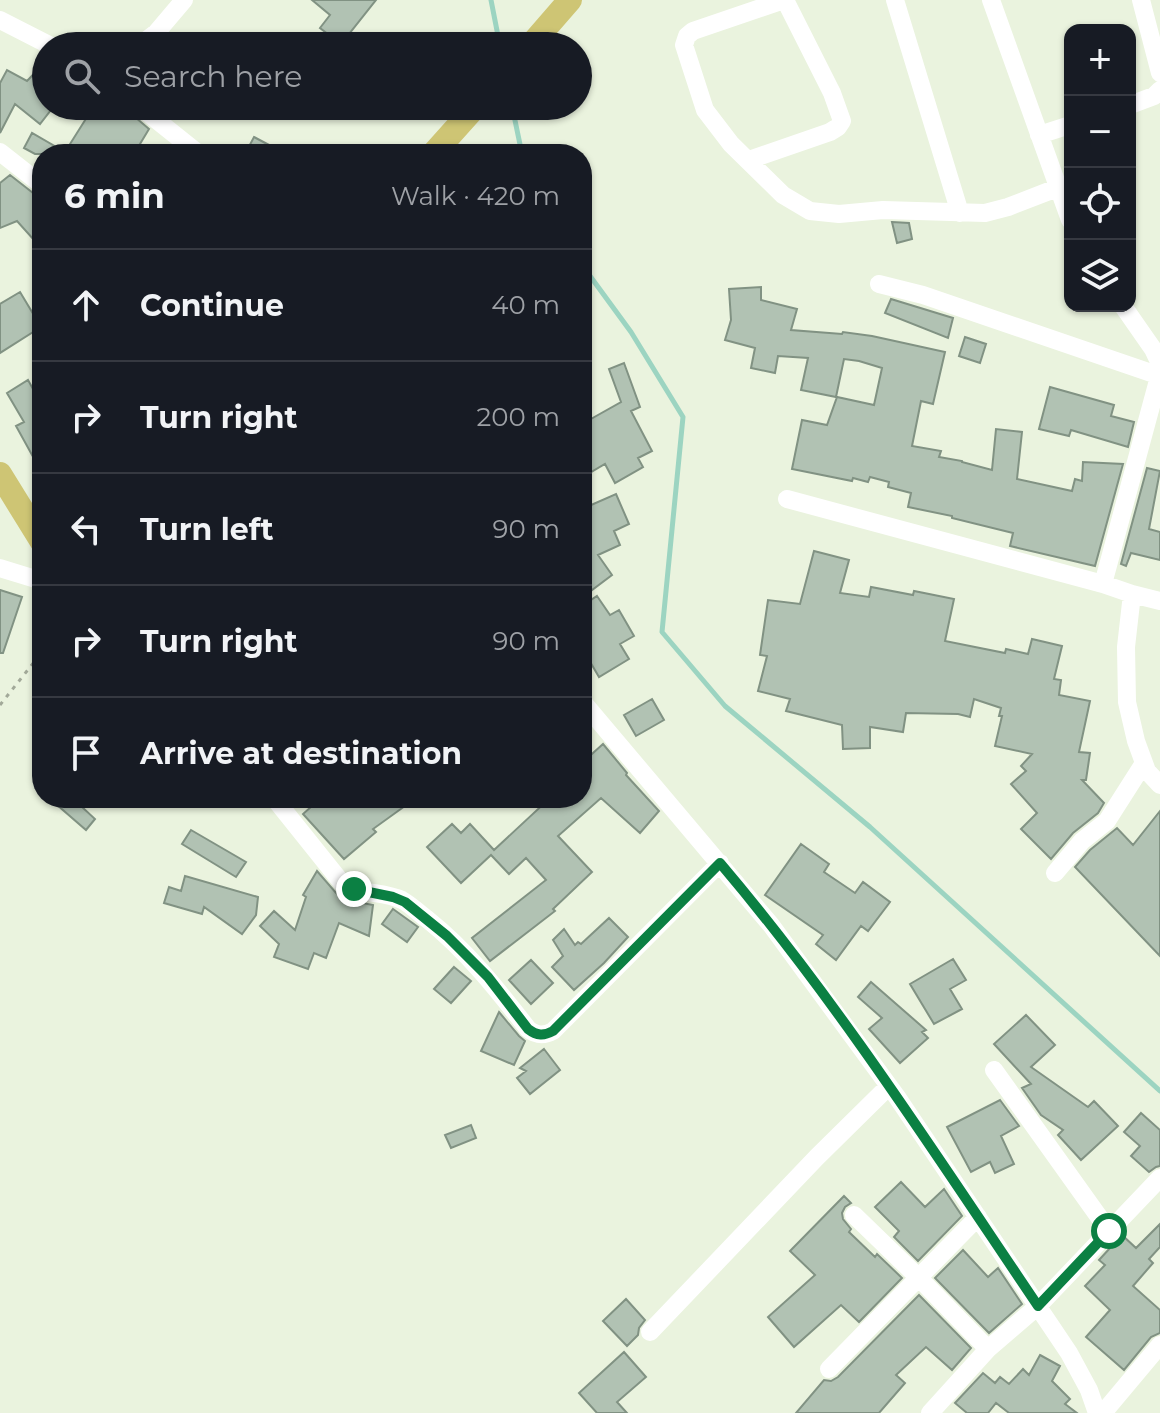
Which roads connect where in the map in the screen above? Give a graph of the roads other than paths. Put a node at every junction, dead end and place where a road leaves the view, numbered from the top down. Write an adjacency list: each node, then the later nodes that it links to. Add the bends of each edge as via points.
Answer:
1 (184, 0): 8 (street)
2 (570, 0): 9 (main road)
3 (784, 0): 21 (street, via 842,121 830,132); 21 (street, via 693,31 684,41 705,110)
4 (895, 0): 25 (street)
5 (991, 0): 17 (street)
6 (1141, 0): 11 (street)
7 (0, 20): 10 (street)
8 (157, 32)
9 (542, 32)
10 (32, 36)
11 (1160, 73)
12 (1160, 90): 13 (street)
13 (1136, 103)
14 (156, 120): 18 (street)
15 (463, 120): 19 (main road)
16 (1064, 127): 17 (street)
17 (1039, 135): 23 (street)
18 (186, 144)
19 (442, 144)
20 (0, 152): 22 (street)
21 (749, 160): 25 (street, via 783,195 810,211)
22 (32, 177)
23 (1057, 188): 24 (street); 25 (street, via 985,213)
24 (1064, 205)
25 (960, 213)
26 (879, 284): 29 (street)
27 (1127, 312): 28 (street)
28 (1160, 364)
29 (1160, 375): 35 (street)
30 (0, 474): 32 (main road)
31 (787, 499): 35 (street)
32 (32, 526)
33 (0, 568): 34 (street)
34 (32, 578)
35 (1103, 584): 36 (street)
36 (1132, 594): 37 (street); 39 (street, via 1127,702)
37 (1160, 601)
38 (592, 713): 42 (street)
39 (1144, 763): 40 (street); 43 (street, via 1107,821)
40 (1160, 785)
41 (282, 808): 42 (street, via 342,883 405,902 447,936 528,1029 540,1035 553,1031)
42 (720, 863): 45 (street)
43 (1055, 873)
44 (994, 1070): 49 (street)
45 (889, 1086): 48 (street); 52 (street)
46 (1160, 1178): 49 (street)
47 (854, 1215): 50 (street)
48 (978, 1217): 50 (street); 51 (street)
49 (1109, 1231): 51 (street)
50 (919, 1278): 54 (street); 55 (street)
51 (1038, 1306): 54 (street); 57 (street)
52 (650, 1332)
53 (1160, 1345): 57 (street)
54 (988, 1349): 56 (street)
55 (829, 1369)
56 (930, 1413)
57 (1100, 1413)

